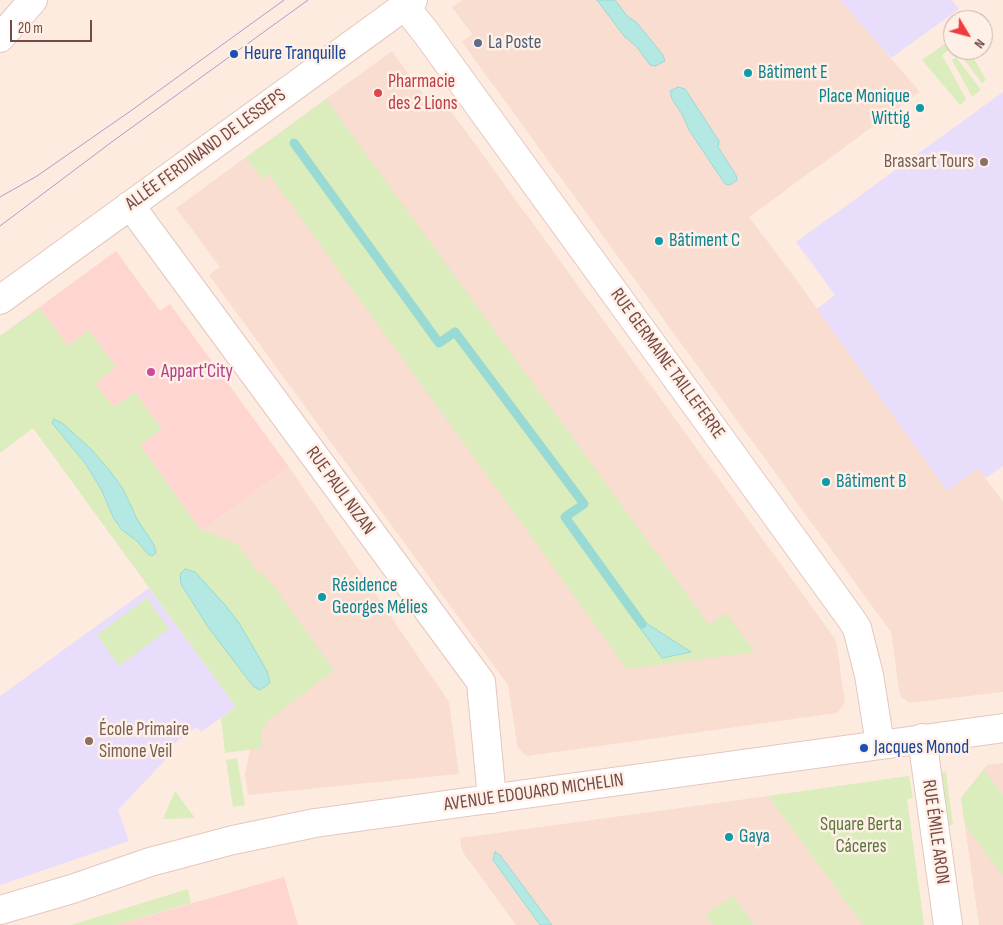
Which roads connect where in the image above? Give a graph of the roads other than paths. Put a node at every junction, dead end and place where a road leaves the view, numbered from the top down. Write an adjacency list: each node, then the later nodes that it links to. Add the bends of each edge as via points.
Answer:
1 (33, 0): 3 (street)
2 (409, 3): 4 (street, ALLÉE FERDINAND DE LESSEPS); 8 (street, RUE GERMAINE TAILLEFERRE, via 433,42 857,628 869,675)
3 (0, 38)
4 (130, 205): 5 (street, ALLÉE FERDINAND DE LESSEPS); 9 (street, RUE PAUL NIZAN, via 481,682)
5 (0, 300)
6 (1003, 728): 7 (street, AVENUE EDOUARD MICHELIN)
7 (922, 738): 8 (street, AVENUE EDOUARD MICHELIN); 13 (street, RUE ÉMILE ARON)
8 (880, 744): 9 (street, AVENUE EDOUARD MICHELIN)
9 (492, 799): 10 (street, AVENUE EDOUARD MICHELIN, via 315,822 150,862)
10 (72, 889): 11 (street, AVENUE EDOUARD MICHELIN); 12 (street, AVENUE EDOUARD MICHELIN)
11 (0, 910)
12 (22, 925)
13 (948, 925)

